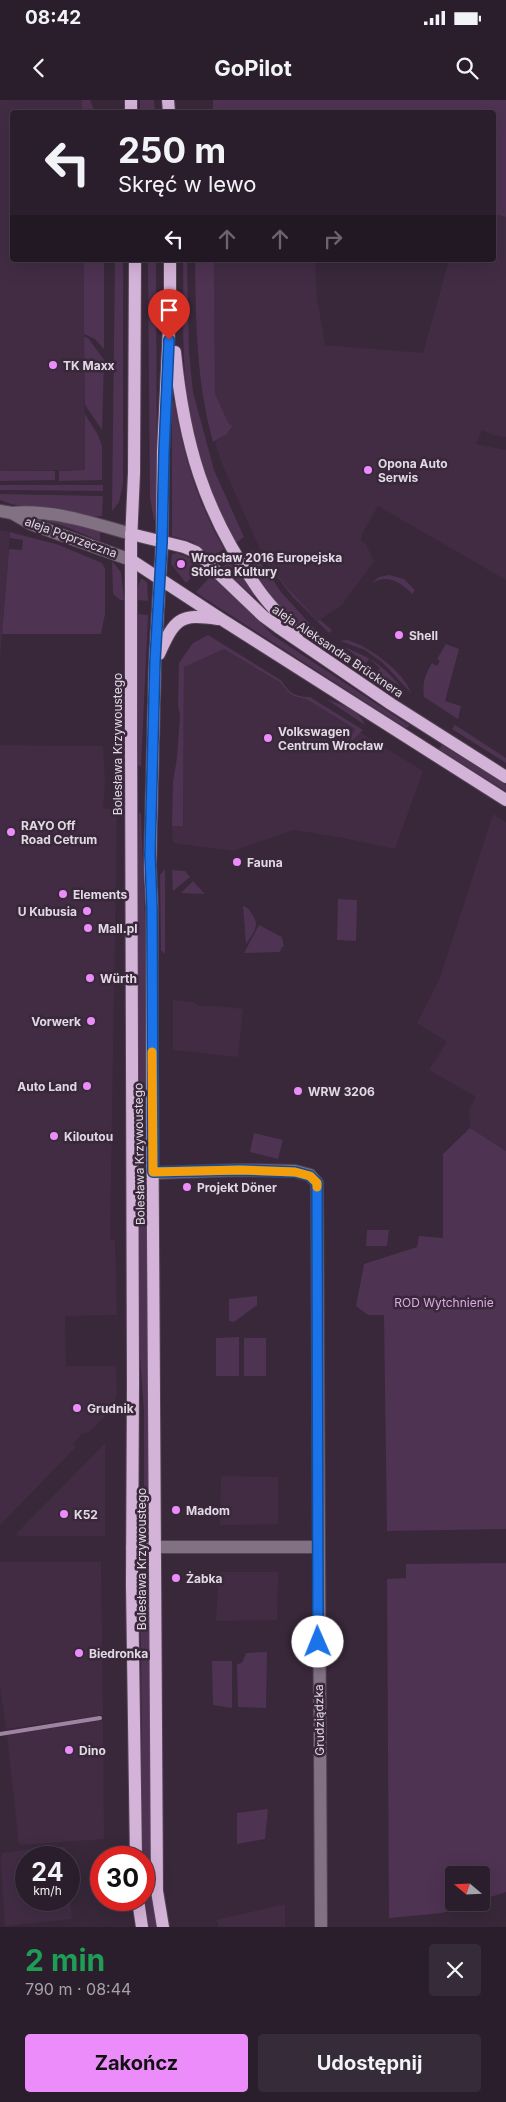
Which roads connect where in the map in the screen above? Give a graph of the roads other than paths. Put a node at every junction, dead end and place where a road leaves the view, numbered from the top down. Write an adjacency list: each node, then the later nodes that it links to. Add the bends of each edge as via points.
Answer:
1 (135, 262): 5 (main road, Bolesława Krzywoustego)
2 (170, 262): 3 (main road, Bolesława Krzywoustego)
3 (170, 308): 6 (main road, Bolesława Krzywoustego); 10 (main road, via 180,405 191,455 206,498 258,590)
4 (6, 512): 5 (street, aleja Poprzeczna, via 53,515); 7 (street, aleja Poprzeczna)
5 (131, 534): 6 (main road, aleja Aleksandra Brücknera); 7 (main road, Bolesława Krzywoustego)
6 (162, 542): 8 (main road, Bolesława Krzywoustego); 10 (main road, aleja Aleksandra Brücknera, via 196,552 263,616)
7 (131, 560): 8 (main road); 15 (main road, Bolesława Krzywoustego)
8 (159, 577): 9 (main road); 11 (main road, Bolesława Krzywoustego)
9 (221, 619): 11 (main road, via 195,616 178,622 170,630); 13 (main road)
10 (309, 647): 12 (main road, aleja Aleksandra Brücknera)
11 (155, 661): 14 (main road, Bolesława Krzywoustego, via 150,866)
12 (506, 777)
13 (506, 800)
14 (153, 1172): 16 (main road, Bolesława Krzywoustego); 17 (street, Grudziądzka, via 295,1172 310,1176 317,1183)
15 (132, 1547): 16 (street); 18 (main road, Bolesława Krzywoustego)
16 (154, 1547): 17 (street); 21 (main road, Bolesława Krzywoustego, via 157,1891)
17 (317, 1548): 22 (street, Grudziądzka)
18 (136, 1846)
19 (140, 1911): 20 (main road)
20 (142, 1927)
21 (163, 1927)
22 (321, 1927)

